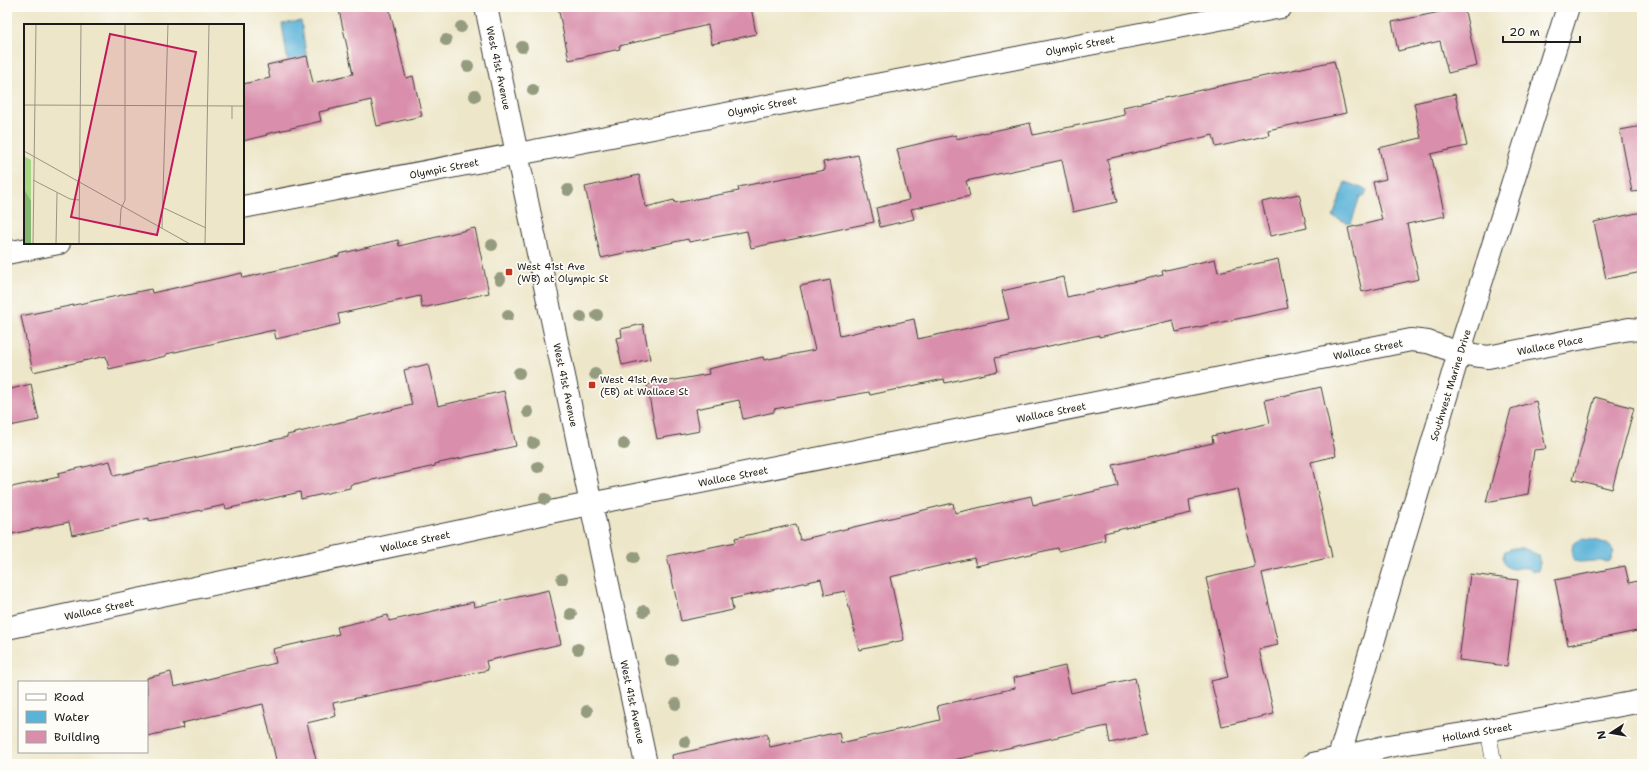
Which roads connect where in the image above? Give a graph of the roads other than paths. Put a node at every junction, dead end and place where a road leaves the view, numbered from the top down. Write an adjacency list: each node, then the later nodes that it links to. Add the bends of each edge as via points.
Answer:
1 (486, 7): 4 (street, West 41st Avenue)
2 (1280, 7): 4 (street, Olympic Street)
3 (1568, 7): 9 (street, Southwest Marine Drive)
4 (517, 153): 5 (street, Olympic Street); 10 (street, West 41st Avenue)
5 (244, 207)
6 (53, 244): 7 (street)
7 (7, 253)
8 (1640, 330): 9 (street, Wallace Place, via 1629,329 1488,357)
9 (1459, 353): 10 (street, Wallace Street, via 1428,342 1411,340); 14 (street, Southwest Marine Drive)
10 (591, 504): 11 (street, Wallace Street); 15 (street, West 41st Avenue)
11 (7, 628)
12 (1642, 701): 13 (street, Holland Street)
13 (1488, 730): 14 (street, Holland Street, via 1389,746); 17 (lane)
14 (1338, 761): 16 (street, Holland Street)
15 (646, 764)
16 (1313, 764)
17 (1494, 764)

